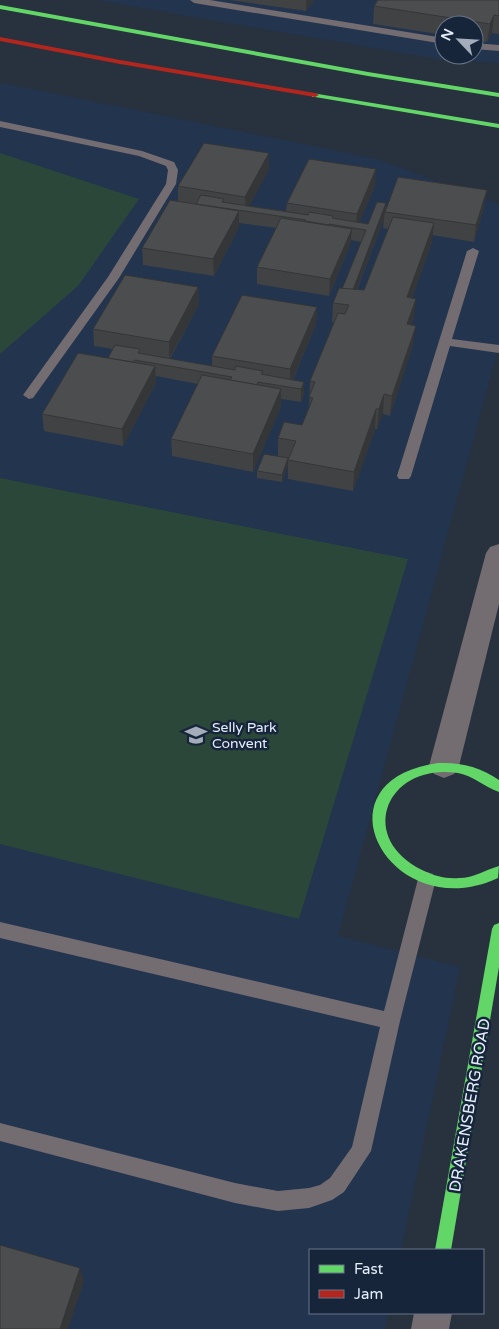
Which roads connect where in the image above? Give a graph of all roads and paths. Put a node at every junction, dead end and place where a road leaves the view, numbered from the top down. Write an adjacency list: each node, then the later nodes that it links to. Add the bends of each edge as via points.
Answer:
1 (194, 0): 4 (lane)
2 (0, 7): 7 (main road, via 368,74)
3 (0, 39): 8 (main road)
4 (434, 39)
5 (484, 47): 6 (lane)
6 (499, 48)
7 (496, 93)
8 (481, 123): 10 (main road); 11 (main road)
9 (0, 124): 15 (lane, via 142,154 163,160 173,170 171,184 113,278)
10 (499, 126)
11 (499, 132)
12 (473, 251): 13 (lane)
13 (445, 342): 14 (lane); 16 (lane)
14 (499, 349)
15 (29, 395)
16 (404, 476)
17 (499, 553): 18 (street)
18 (489, 633): 19 (street)
19 (444, 766): 20 (main road, via 466,769); 22 (main road, via 424,768 391,787 381,802 378,820 382,838 392,855 407,869)
20 (499, 786)
21 (499, 871): 22 (main road, via 477,881 461,883)
22 (427, 879): 25 (lane)
23 (499, 929): 27 (main road, DRAKENSBERG ROAD)
24 (0, 930): 25 (lane)
25 (391, 1021): 26 (lane, via 361,1151 337,1185 309,1198 278,1200 235,1193)
26 (0, 1132)
27 (443, 1249)
28 (432, 1314): 29 (street)
29 (430, 1329)

